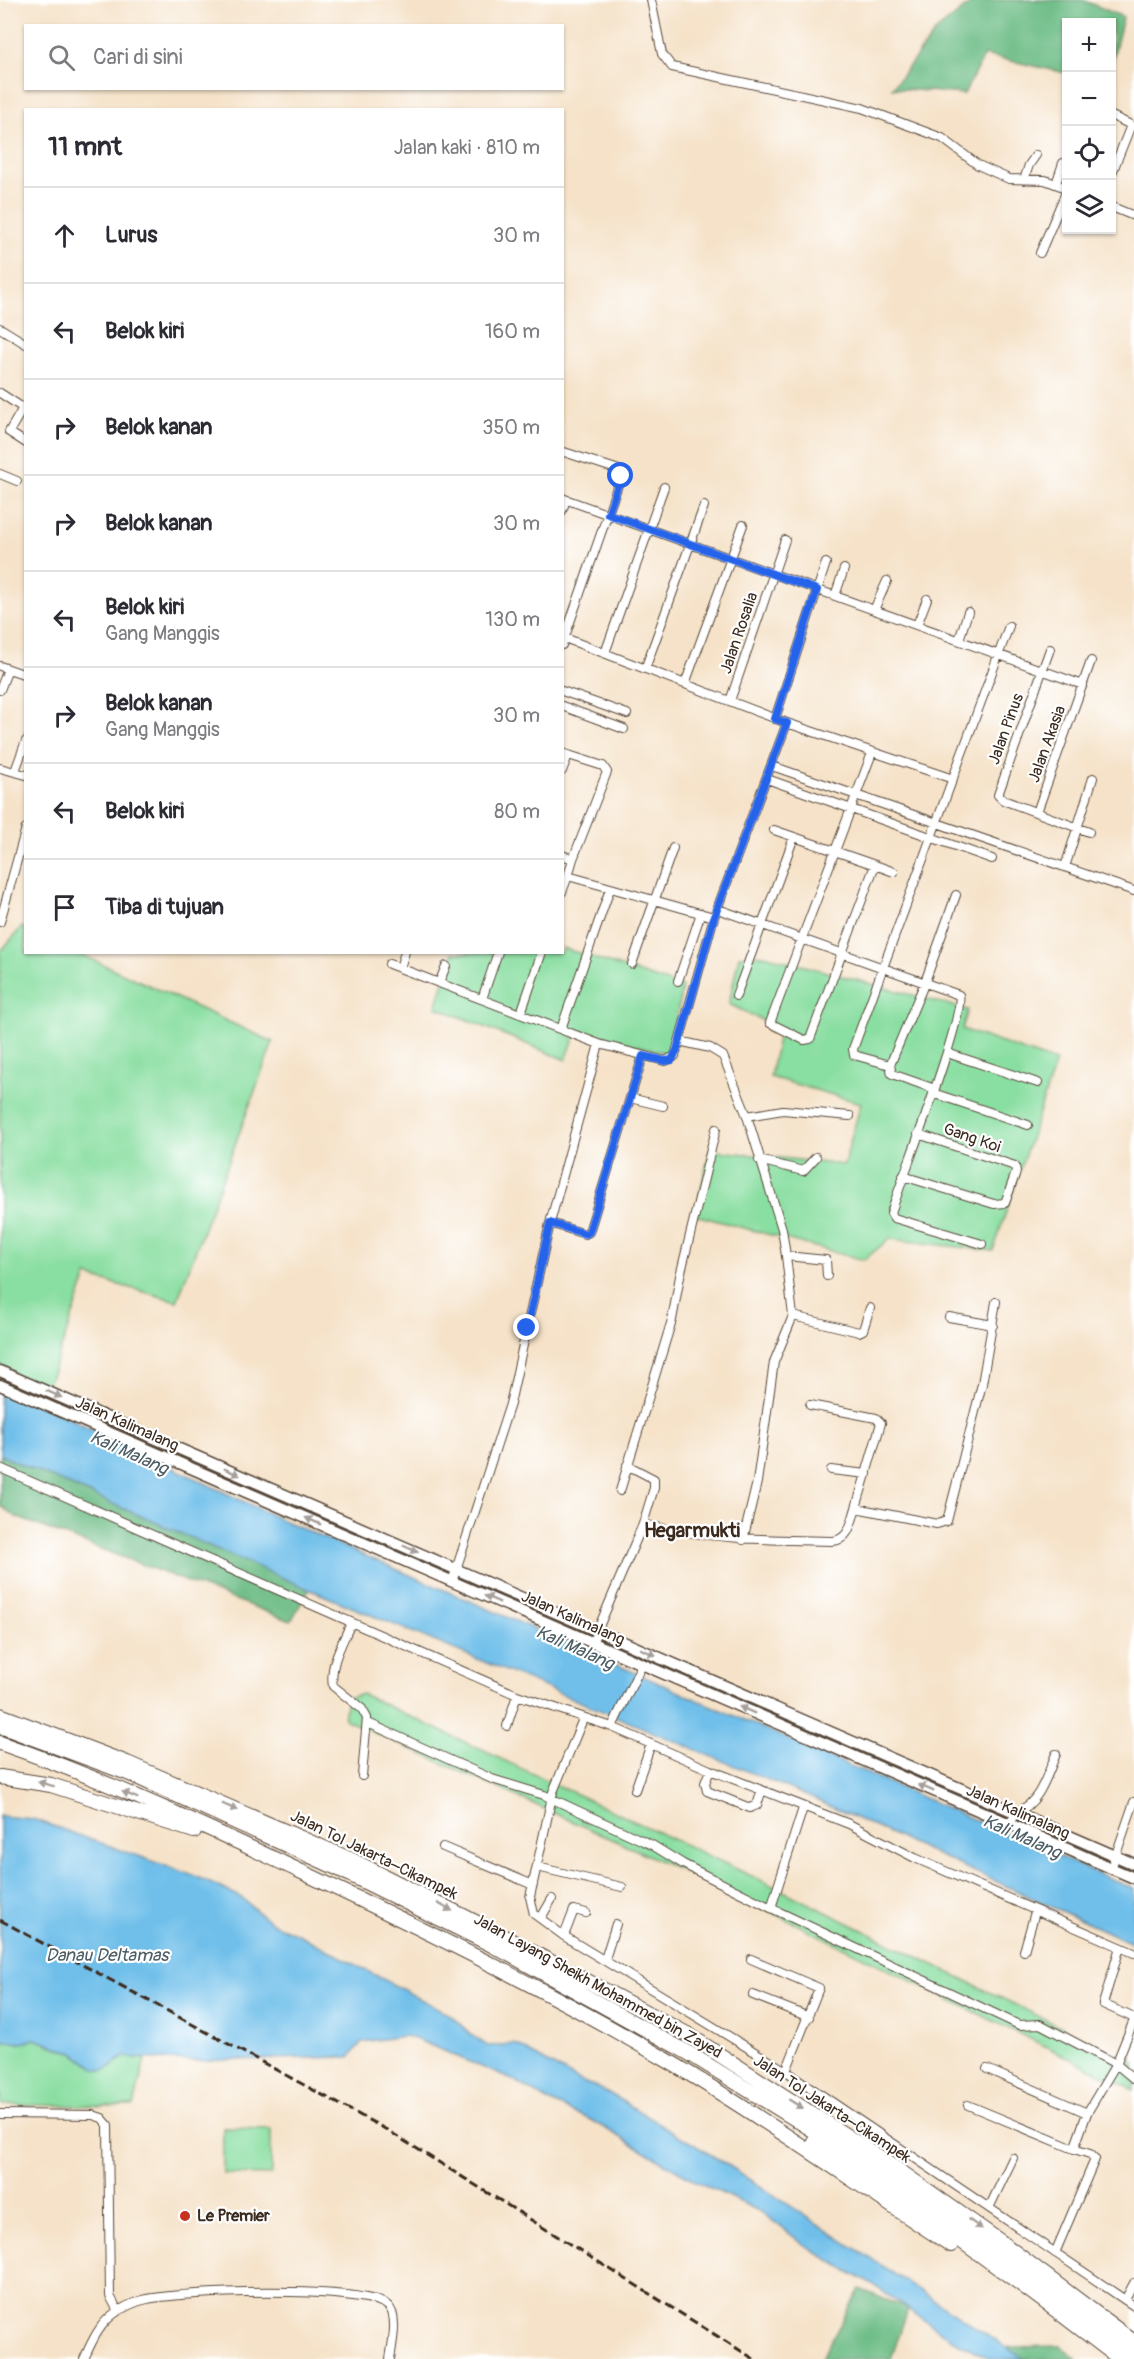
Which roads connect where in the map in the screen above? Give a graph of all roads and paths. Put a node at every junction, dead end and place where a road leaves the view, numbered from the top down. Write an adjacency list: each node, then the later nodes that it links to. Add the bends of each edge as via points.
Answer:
1 (651, 0): 6 (street, via 662,54 672,67 862,108 927,131 952,143 978,165 1009,179)
2 (1116, 118): 4 (street, via 1131,125)
3 (1036, 155): 6 (street)
4 (1116, 164)
5 (1062, 168): 7 (street)
6 (1024, 180): 7 (street)
7 (1056, 184): 8 (street)
8 (1062, 188)
9 (1062, 200): 12 (street)
10 (1116, 209): 11 (street)
11 (1134, 216)
12 (1040, 253)
13 (0, 328): 14 (street)
14 (24, 343)
15 (0, 393): 16 (street)
16 (24, 409): 17 (street, via 9,432)
17 (24, 442)
18 (564, 452): 24 (street, via 620,472)
19 (0, 474): 20 (street)
20 (17, 481)
21 (664, 487): 26 (street)
22 (565, 499): 24 (street)
23 (704, 506): 28 (street)
24 (608, 514): 26 (street); 41 (street)
25 (742, 525): 29 (street)
26 (650, 530): 28 (street); 45 (street)
27 (785, 540): 32 (street, Jalan Rosalia)
28 (690, 544): 29 (street); 49 (street)
29 (730, 558): 32 (street); 52 (street)
30 (825, 563): 34 (street)
31 (844, 569): 35 (street)
32 (775, 574): 34 (street); 56 (street, Jalan Rosalia)
33 (887, 580): 37 (street)
34 (817, 590): 35 (street); 59 (street)
35 (835, 596): 37 (street)
36 (927, 599): 39 (street)
37 (874, 610): 39 (street)
38 (968, 612): 43 (street)
39 (917, 625): 43 (street)
40 (1009, 626): 46 (street)
41 (564, 637)
42 (564, 640): 45 (street)
43 (959, 640): 46 (street)
44 (1050, 649): 50 (street, Jalan Pinus)
45 (605, 653): 49 (street)
46 (999, 655): 50 (street); 71 (street)
47 (1091, 661): 53 (street, Jalan Akasia)
48 (4, 668): 51 (street); 54 (street)
49 (645, 669): 52 (street)
50 (1042, 670): 53 (street); 74 (street, Jalan Pinus, via 998,789 1000,798)
51 (24, 674)
52 (685, 684): 56 (street)
53 (1083, 685): 74 (street, Jalan Akasia)
54 (0, 690)
55 (564, 692): 58 (street)
56 (730, 701): 59 (street)
57 (564, 707): 61 (street)
58 (627, 714)
59 (775, 719): 60 (street)
60 (787, 723): 63 (street); 65 (street)
61 (624, 729)
62 (24, 746): 67 (street)
63 (872, 753): 71 (street); 72 (street)
64 (566, 754): 85 (street, via 603,766 608,772)
65 (772, 766): 70 (street); 72 (street)
66 (0, 768): 67 (street)
67 (15, 771): 68 (street)
68 (24, 774)
69 (1093, 778): 76 (street)
70 (767, 779): 73 (street); 97 (street)
71 (953, 779): 75 (street)
72 (854, 796): 73 (street); 75 (street)
73 (850, 810): 81 (street); 83 (street)
74 (1037, 812): 76 (street)
75 (936, 824): 81 (street); 88 (street)
76 (1076, 827): 78 (street); 88 (street)
77 (774, 830): 80 (street)
78 (1089, 832)
79 (24, 835): 96 (street)
80 (794, 837): 83 (street); 101 (street)
81 (930, 838): 86 (street); 111 (street)
82 (673, 848): 95 (street)
83 (835, 852): 87 (street); 102 (street)
84 (564, 856): 85 (street)
85 (573, 859): 90 (street)
86 (992, 859)
87 (876, 866): 89 (street); 103 (street)
88 (1065, 867): 93 (street)
89 (894, 872)
90 (568, 876): 91 (street); 92 (street)
91 (564, 887)
92 (610, 889): 95 (street); 118 (street)
93 (1134, 891)
94 (956, 895): 113 (street)
95 (656, 899): 98 (street); 108 (street)
96 (2, 909): 100 (street)
97 (718, 909): 99 (street); 101 (street)
98 (701, 913): 99 (street); 112 (street)
99 (714, 917): 119 (street)
100 (0, 922)
101 (763, 925): 102 (street); 115 (street)
102 (803, 939): 103 (street); 103 (street, via 770,1022 804,1040 810,1039)
103 (844, 952): 111 (street)
104 (404, 954): 110 (street)
105 (497, 954): 116 (street)
106 (541, 954): 117 (street)
107 (389, 964): 110 (street)
108 (632, 964)
109 (446, 966): 114 (street)
110 (400, 968): 114 (street)
111 (884, 968): 113 (street); 123 (street, via 852,1051 854,1055)
112 (678, 981)
113 (925, 982): 121 (street, via 960,998); 123 (street)
114 (439, 983): 116 (street)
115 (736, 996)
116 (482, 999): 117 (street)
117 (521, 1013): 118 (street)
118 (561, 1029): 120 (street)
119 (679, 1041): 122 (street, via 672,1060); 128 (street, via 710,1048 723,1056)
120 (598, 1044): 122 (street); 136 (street)
121 (947, 1053): 124 (street); 125 (street)
122 (643, 1056): 126 (street)
123 (890, 1065): 125 (street, via 892,1074)
124 (1038, 1083)
125 (934, 1091): 130 (street); 132 (street)
126 (630, 1098): 127 (street); 136 (street, via 589,1232)
127 (663, 1106)
128 (747, 1116): 129 (street, via 783,1110); 134 (street)
129 (850, 1116)
130 (1028, 1125)
131 (716, 1129): 148 (street, via 672,1320)
132 (918, 1134): 135 (street); 135 (street, Gang Koi, via 1015,1166 1005,1203 994,1204)
133 (816, 1157): 134 (street, via 802,1171)
134 (759, 1160): 138 (street, via 782,1229)
135 (903, 1176): 137 (street, via 891,1213 894,1218)
136 (550, 1223): 156 (street, via 510,1404)
137 (982, 1244)
138 (786, 1256): 139 (street, via 826,1260); 142 (street)
139 (827, 1276)
140 (996, 1302): 144 (street)
141 (870, 1308): 142 (street, via 859,1332)
142 (793, 1316): 155 (street, via 774,1362 757,1482)
143 (949, 1317): 144 (street)
144 (993, 1325): 153 (street, via 950,1518 942,1524)
145 (0, 1371): 156 (main road, Jalan Kalimalang, one-way to 156)
146 (0, 1384): 157 (main road, Jalan Kalimalang, one-way to 146)
147 (810, 1405): 151 (street, via 878,1420 881,1426)
148 (627, 1465): 152 (street); 154 (street, via 654,1479)
149 (0, 1468): 158 (street)
150 (831, 1470): 151 (street)
151 (867, 1474): 153 (street)
152 (620, 1491)
153 (856, 1508): 155 (street, via 847,1535 840,1540)
154 (643, 1524): 155 (street, via 679,1533); 159 (street)
155 (743, 1540)
156 (456, 1569): 157 (street); 159 (main road, Jalan Kalimalang)
157 (452, 1581): 160 (main road, Jalan Kalimalang, one-way to 157)
158 (351, 1623): 162 (street); 165 (street, via 332,1679 338,1691 362,1709)
159 (597, 1630): 160 (street); 180 (main road, Jalan Kalimalang, one-way to 180)
160 (592, 1642): 161 (main road, Jalan Kalimalang)
161 (642, 1664): 167 (street); 182 (main road, Jalan Kalimalang, one-way to 161)
162 (517, 1695): 164 (street); 166 (street)
163 (3, 1718): 222 (highway, Jalan Tol Jakarta–Cikampek, one-way to 222, via 127,1763 354,1861 687,2034 884,2160); 223 (highway, Jalan Layang Sheikh Mohammed bin Zayed, via 339,1869 494,1946 687,2052 892,2179 1039,2283)
164 (582, 1719): 167 (street); 177 (street)
165 (368, 1723): 173 (street); 177 (street, via 492,1779)
166 (507, 1726)
167 (612, 1727): 170 (street)
168 (0, 1731): 227 (highway, Jalan Layang Sheikh Mohammed bin Zayed, via 137,1786 339,1877 497,1956 689,2061 887,2188 1034,2292)
169 (0, 1743): 184 (highway, one-way to 169)
170 (651, 1744): 172 (street); 175 (street)
171 (1056, 1754): 180 (street, via 1036,1797 1024,1810)
172 (710, 1770): 176 (street); 176 (street, via 705,1783 707,1791 750,1808 757,1805)
173 (362, 1776)
174 (0, 1777): 184 (highway, one-way to 174, via 51,1785)
175 (635, 1790)
176 (762, 1790): 179 (street)
177 (552, 1800): 187 (street); 193 (street, via 652,1845)
178 (1134, 1802): 181 (street)
179 (803, 1808): 193 (street); 194 (street, via 849,1824)
180 (1016, 1812): 182 (street); 185 (main road, Jalan Kalimalang)
181 (1132, 1812): 185 (street)
182 (1010, 1825): 188 (main road, Jalan Kalimalang)
183 (443, 1847): 190 (street)
184 (262, 1853): 226 (highway, via 442,1938 672,2063 960,2250)
185 (1116, 1856): 186 (main road, Jalan Kalimalang); 188 (street)
186 (1134, 1864)
187 (537, 1867): 190 (street); 191 (street)
188 (1111, 1869): 189 (main road, Jalan Kalimalang)
189 (1134, 1878)
190 (533, 1885): 196 (street, via 532,1910)
191 (622, 1887)
192 (552, 1899): 196 (street)
193 (771, 1908): 207 (street, via 1019,2025 1040,2024)
194 (1035, 1912): 199 (street); 200 (street)
195 (586, 1913): 198 (street, via 574,1910)
196 (541, 1918): 198 (street)
197 (616, 1924): 202 (street)
198 (564, 1936): 202 (street)
199 (1120, 1947): 201 (street); 206 (street, via 1103,2004)
200 (1024, 1951)
201 (1134, 1953)
202 (605, 1959): 209 (street)
203 (751, 1959): 205 (street, via 819,1988)
204 (753, 1995): 205 (street)
205 (808, 2017): 209 (street)
206 (1134, 2019): 207 (street)
207 (1116, 2064): 210 (street); 212 (street)
208 (987, 2069): 212 (street)
209 (786, 2071): 216 (street)
210 (1134, 2079)
211 (968, 2104): 214 (street)
212 (1087, 2113): 214 (street)
213 (0, 2115): 221 (street, via 93,2115 108,2125 110,2296)
214 (1074, 2149): 217 (street, via 1095,2159)
215 (1013, 2158): 216 (street)
216 (988, 2208): 217 (street)
217 (1055, 2253): 219 (street)
218 (1134, 2283): 219 (street)
219 (1125, 2300): 220 (street)
220 (1134, 2306)
221 (118, 2311): 224 (street, via 98,2331); 225 (street, via 142,2300 168,2296 309,2292 373,2298 391,2310 394,2326)
222 (1134, 2342)
223 (1134, 2357)
224 (84, 2359)
225 (390, 2359)
226 (1104, 2359)
227 (1120, 2359)

